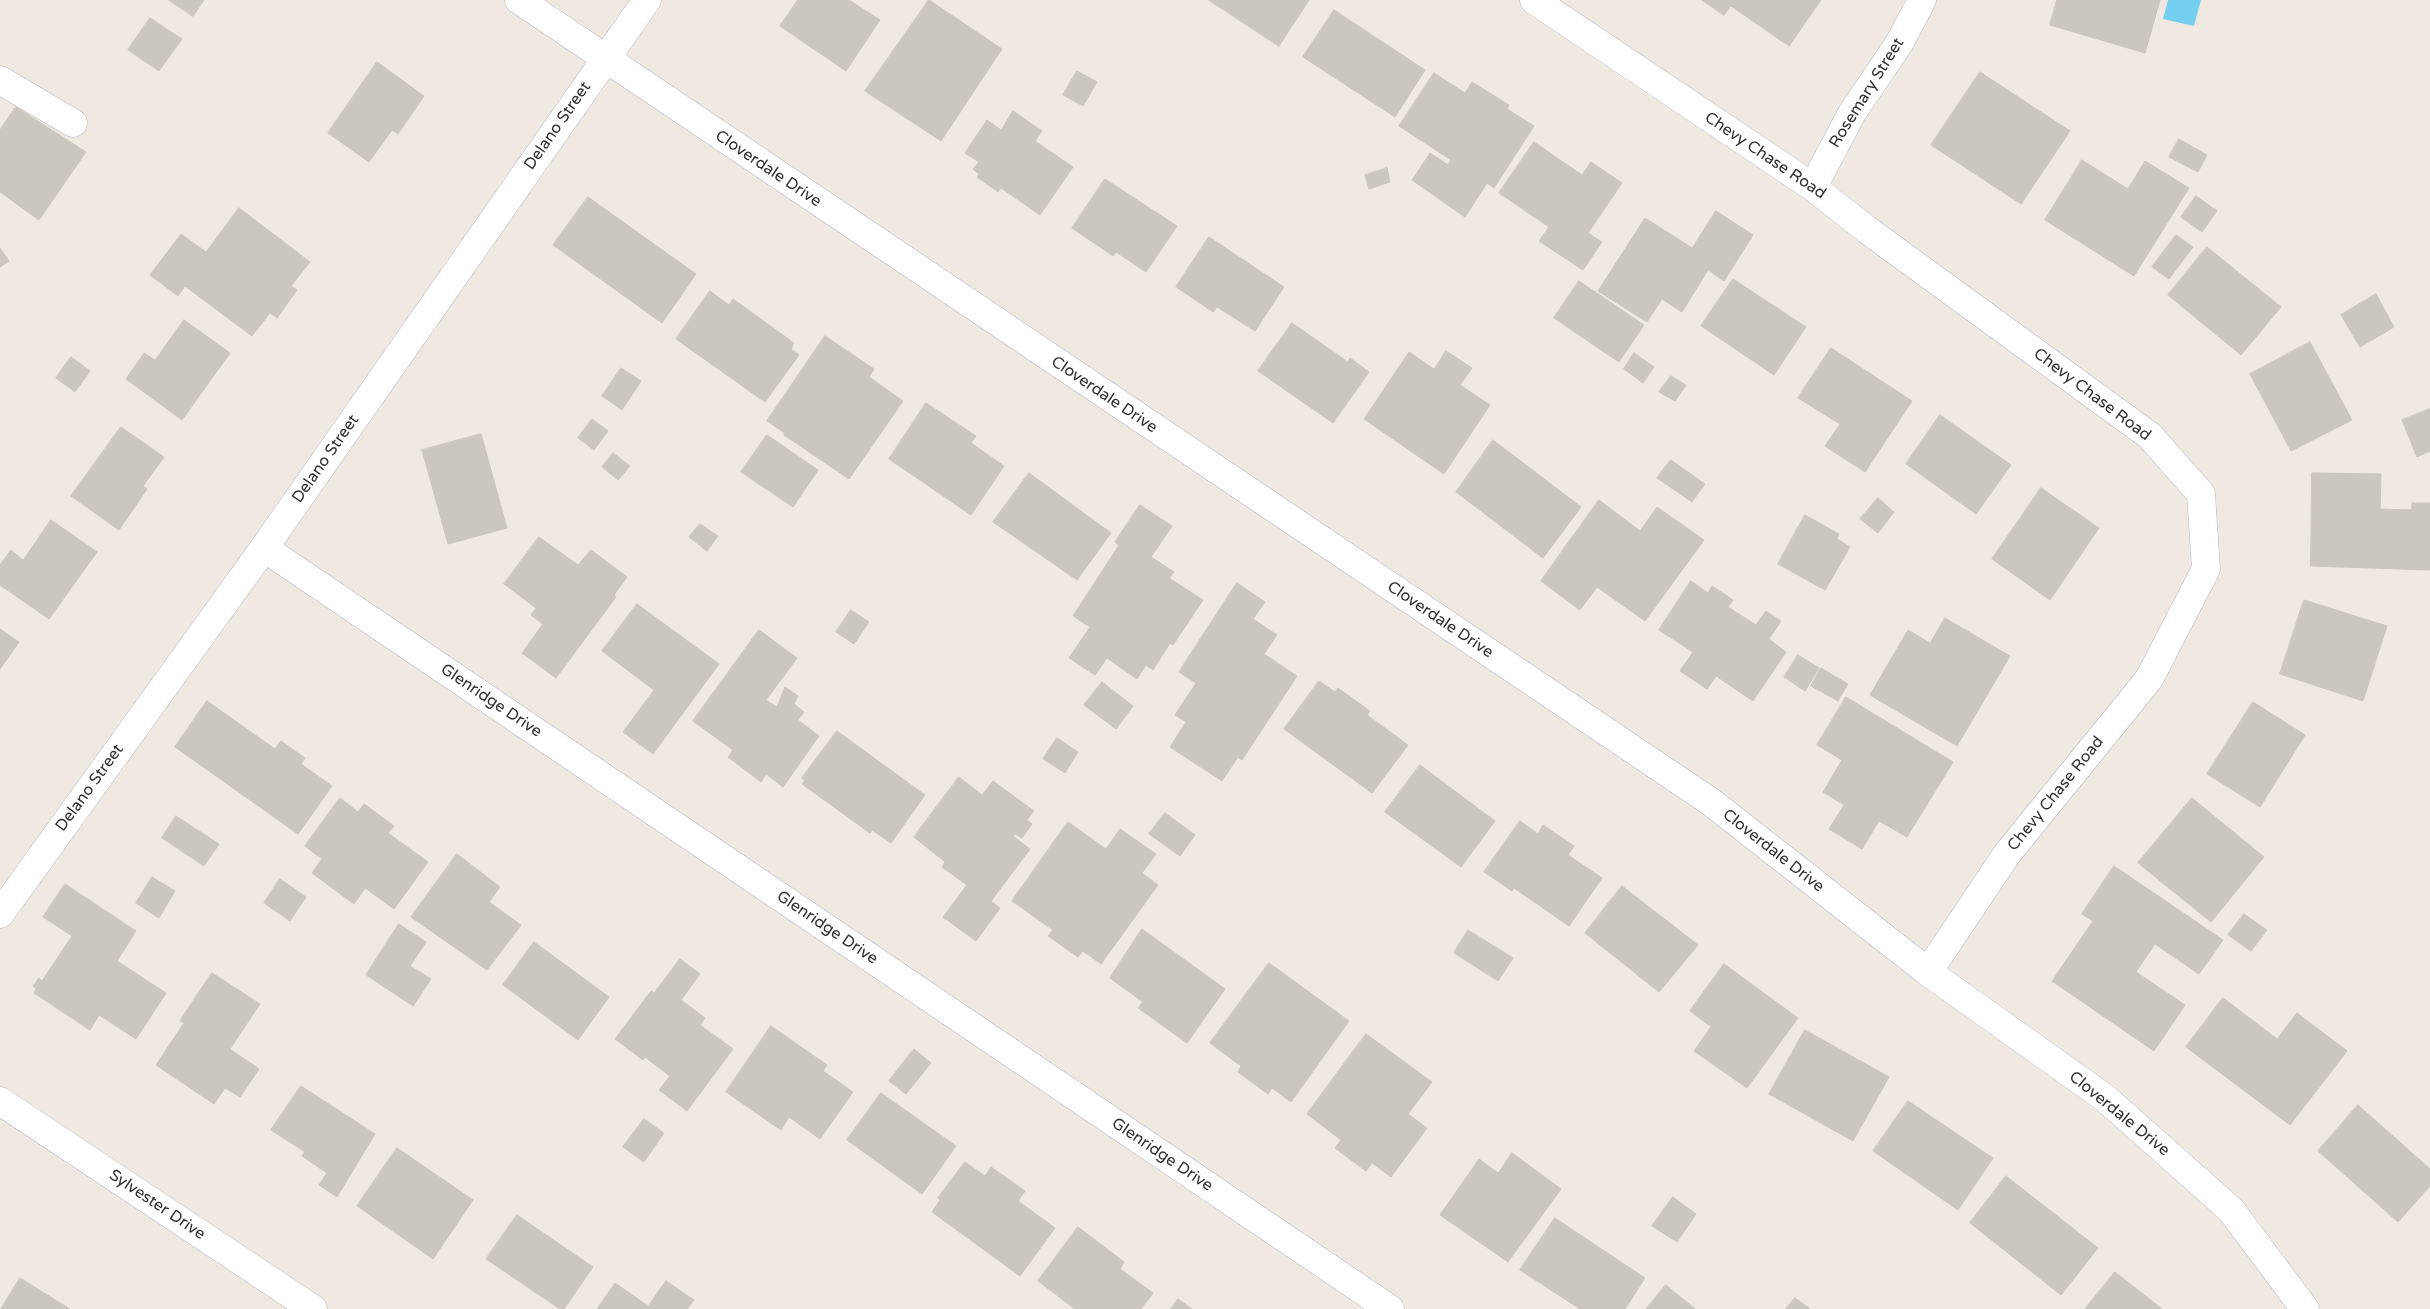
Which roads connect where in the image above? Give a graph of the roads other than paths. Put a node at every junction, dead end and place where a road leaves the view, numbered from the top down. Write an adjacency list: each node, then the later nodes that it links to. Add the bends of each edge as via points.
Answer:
1 (519, 0): 5 (street, Cloverdale Drive)
2 (647, 0): 5 (street, Delano Street)
3 (1534, 0): 8 (street, Chevy Chase Road)
4 (1922, 0): 8 (street, Rosemary Street, via 1900,42 1852,113)
5 (604, 60): 9 (street, Delano Street); 11 (street, Cloverdale Drive, via 1711,802)
6 (0, 80): 7 (street)
7 (73, 124)
8 (1813, 186): 11 (street, Chevy Chase Road, via 1866,229 2150,436 2200,494 2206,568 2149,678 2007,854)
9 (264, 548): 10 (street, Delano Street); 14 (street, Glenridge Drive)
10 (0, 914)
11 (1928, 972): 15 (street, Cloverdale Drive, via 2105,1098 2231,1210)
12 (0, 1102): 13 (street, Sylvester Drive)
13 (313, 1309)
14 (1390, 1309)
15 (2305, 1309)

